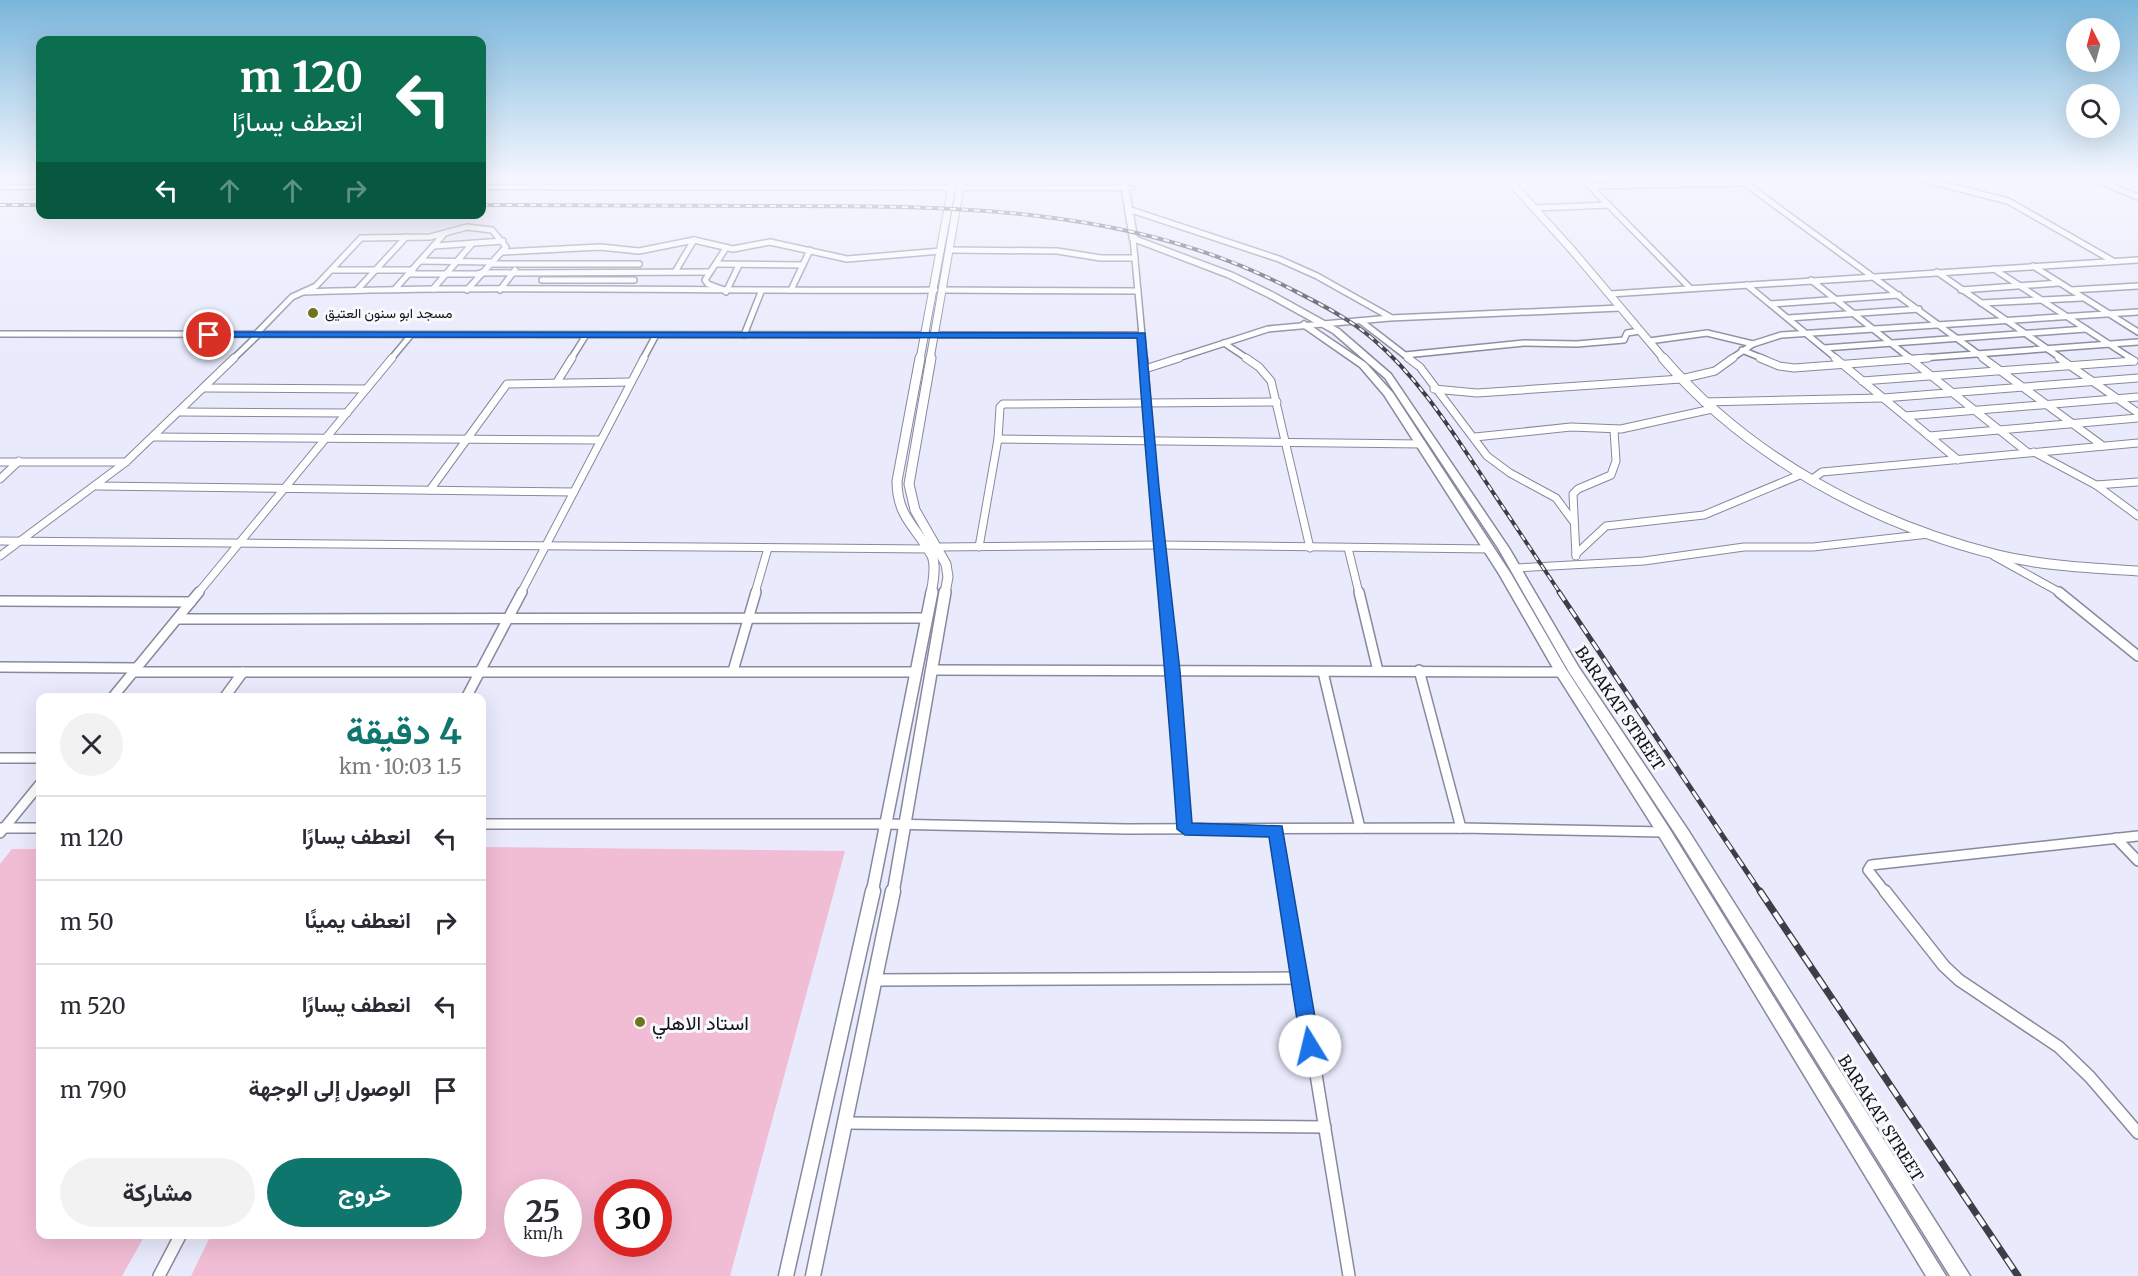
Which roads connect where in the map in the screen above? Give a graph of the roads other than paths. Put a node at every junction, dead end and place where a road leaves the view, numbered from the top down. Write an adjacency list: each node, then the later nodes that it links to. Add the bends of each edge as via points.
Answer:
1 (424, 236): 10 (street)
2 (443, 236): 15 (street)
3 (498, 236): 13 (street)
4 (948, 236): 20 (street)
5 (1207, 236): 90 (street, via 1279,259)
6 (1559, 236): 77 (street)
7 (1639, 236): 61 (street)
8 (1817, 236): 53 (street)
9 (2069, 236): 28 (street)
10 (406, 237): 41 (street, via 361,238); 42 (street)
11 (1133, 238): 22 (main road, BARAKAT STREET); 24 (street)
12 (694, 240): 17 (street); 21 (street); 47 (street)
13 (503, 241): 14 (street); 23 (street, via 506,247)
14 (471, 245): 15 (street); 27 (street)
15 (434, 246): 26 (street)
16 (600, 247): 18 (street); 21 (street); 33 (street)
17 (726, 248): 19 (street, via 770,242); 35 (street)
18 (564, 249): 23 (street); 32 (street)
19 (810, 250): 20 (street, via 848,259); 37 (street)
20 (946, 250): 24 (street, via 1071,252 1101,258); 68 (street)
21 (639, 251): 34 (street)
22 (1166, 251): 94 (main road, BARAKAT STREET, via 1252,285); 96 (main road, BARAKAT STREET, via 1185,265 1260,296)
23 (502, 252): 30 (street)
24 (1135, 258): 73 (street)
25 (2138, 260): 29 (street)
26 (421, 261): 27 (street); 45 (street)
27 (457, 261): 30 (street); 51 (street)
28 (2114, 261): 29 (street); 38 (street)
29 (2126, 261): 39 (street)
30 (490, 263): 31 (street); 52 (street)
31 (519, 264): 32 (street); 50 (street)
32 (553, 264): 33 (street); 46 (street)
33 (589, 264): 34 (street); 43 (street)
34 (639, 264): 44 (street)
35 (716, 264): 36 (street); 48 (street)
36 (739, 265): 37 (street); 75 (street)
37 (803, 265): 67 (street)
38 (2032, 266): 40 (street); 57 (street)
39 (2138, 268)
40 (1994, 269): 49 (street); 59 (street)
41 (332, 270): 42 (street); 74 (street, via 316,286)
42 (377, 270): 45 (street); 62 (street)
43 (584, 271): 44 (street); 46 (street)
44 (638, 271): 47 (street); 55 (street)
45 (411, 272): 51 (street); 63 (street)
46 (548, 272): 50 (street); 54 (street)
47 (675, 272): 48 (street)
48 (710, 272): 75 (street, via 706,282)
49 (1937, 272): 53 (street); 69 (street)
50 (513, 273): 52 (street); 66 (street)
51 (446, 274): 52 (street); 64 (street)
52 (479, 274): 65 (street)
53 (1873, 276): 56 (street); 78 (street)
54 (542, 280): 55 (street); 71 (street)
55 (634, 280): 72 (street)
56 (1811, 280): 58 (street); 80 (street)
57 (2060, 284): 59 (street); 70 (street)
58 (1747, 285): 61 (street); 83 (street)
59 (2020, 286): 69 (street); 81 (street)
60 (2138, 286): 70 (street)
61 (1690, 288): 77 (street)
62 (358, 289): 63 (street); 74 (street)
63 (394, 289): 64 (street)
64 (433, 289): 65 (street)
65 (467, 290): 66 (street)
66 (500, 290): 71 (street)
67 (791, 290): 68 (street); 76 (street)
68 (938, 290): 73 (street); 110 (street)
69 (1961, 290): 82 (street)
70 (2070, 290): 79 (street)
71 (534, 291): 72 (street)
72 (628, 291): 75 (street)
73 (1138, 291): 108 (street)
74 (303, 292): 103 (street, via 292,297)
75 (726, 292): 76 (street)
76 (761, 292): 107 (street)
77 (1610, 294): 84 (street)
78 (1899, 295): 80 (street); 85 (street)
79 (2083, 298): 81 (street); 88 (street)
80 (1834, 299): 83 (street); 87 (street)
81 (2041, 300): 82 (street); 89 (street)
82 (1980, 303): 92 (street)
83 (1771, 304): 91 (street)
84 (1620, 308): 90 (street); 99 (street)
85 (1920, 309): 87 (street); 95 (street)
86 (2138, 312): 88 (street)
87 (1852, 313): 91 (street); 97 (street)
88 (2109, 314): 89 (street); 100 (street)
89 (2065, 316): 92 (street); 98 (street)
90 (1390, 318): 93 (street)
91 (1788, 318): 101 (street)
92 (2002, 320): 95 (street); 109 (street)
93 (1362, 322): 94 (street); 122 (street)
94 (1321, 324): 96 (street); 202 (main road, BARAKAT STREET, via 1349,341 1388,376)
95 (1940, 324): 97 (street); 111 (street)
96 (1306, 325): 114 (street, via 1268,329); 167 (main road, BARAKAT STREET, via 1336,344 1379,382)
97 (1871, 328): 101 (street); 116 (street)
98 (2086, 329): 109 (street); 117 (street)
99 (1640, 331): 112 (street); 122 (street, via 1627,333 1624,340 1599,343 1524,343)
100 (2138, 332)
101 (1806, 333): 115 (street); 118 (street)
102 (0, 334): 103 (street)
103 (256, 335): 104 (street); 137 (street)
104 (411, 335): 105 (street); 138 (street)
105 (586, 335): 106 (street); 134 (street)
106 (656, 335): 107 (street); 135 (street)
107 (744, 335): 110 (street)
108 (1142, 335): 110 (street); 127 (street)
109 (2024, 335): 111 (street); 119 (street)
110 (930, 336): 191 (street, via 909,495 916,515); 196 (street, via 897,481 903,515)
111 (1960, 339): 116 (street); 121 (street)
112 (1649, 341): 115 (street, via 1707,333); 131 (street)
113 (2138, 342): 117 (street)
114 (1224, 343): 127 (street); 144 (street, via 1266,374)
115 (1753, 344): 120 (street)
116 (1890, 344): 118 (street); 123 (street)
117 (2109, 344): 119 (street); 124 (street)
118 (1824, 348): 125 (street)
119 (2045, 349): 121 (street); 126 (street)
120 (1742, 350): 125 (street, via 1787,368); 131 (street, via 1715,371)
121 (1981, 354): 123 (street); 128 (street)
122 (1406, 355): 139 (street, via 1420,367)
123 (1910, 359): 125 (street); 129 (street)
124 (2136, 362): 126 (street)
125 (1843, 365): 132 (street)
126 (2068, 365): 128 (street); 133 (street)
127 (1145, 369): 147 (street)
128 (2002, 370): 129 (street); 136 (street)
129 (1930, 375): 132 (street); 140 (street)
130 (2138, 378): 133 (street)
131 (1681, 379): 139 (street, via 1477,393); 145 (street)
132 (1862, 381): 142 (street)
133 (2091, 381): 136 (street); 143 (street)
134 (556, 382): 135 (street); 161 (street, via 507,384)
135 (631, 382): 163 (street)
136 (2025, 387): 140 (street); 146 (street)
137 (205, 388): 138 (street); 150 (street)
138 (366, 388): 151 (street)
139 (1434, 389): 159 (street)
140 (1952, 393): 142 (street); 149 (street)
141 (2138, 397): 143 (street)
142 (1883, 398): 145 (street); 152 (street)
143 (2117, 399): 146 (street); 153 (street)
144 (1277, 402): 147 (street); 166 (street)
145 (1704, 402): 148 (street)
146 (2049, 404): 149 (street); 154 (street)
147 (1148, 405): 162 (street, via 1003,404); 164 (street)
148 (1712, 409): 155 (street); 174 (street, via 1761,449)
149 (1974, 411): 152 (street); 156 (street)
150 (180, 412): 151 (street); 158 (street)
151 (347, 413): 160 (street)
152 (1905, 416): 157 (street)
153 (2138, 416): 154 (street)
154 (2074, 423): 156 (street); 168 (street)
155 (1614, 430): 159 (street, via 1571,427); 184 (street, via 1615,469 1605,480 1573,494)
156 (1999, 430): 157 (street); 169 (street)
157 (1929, 436): 170 (street)
158 (154, 437): 160 (street); 173 (street)
159 (1475, 437): 184 (street, via 1491,460 1557,498)
160 (326, 439): 161 (street); 180 (street)
161 (467, 439): 163 (street); 181 (street)
162 (998, 439): 164 (street); 192 (street)
163 (600, 440): 182 (street)
164 (1150, 440): 166 (street); 189 (street)
165 (2138, 442): 168 (street)
166 (1288, 443): 167 (street); 194 (street)
167 (1422, 444): 197 (main road, BARAKAT STREET)
168 (2103, 446): 169 (street)
169 (2030, 452): 170 (street); 178 (street)
170 (1958, 460): 176 (street, via 1822,472)
171 (18, 461): 172 (street); 173 (street); 175 (street)
172 (0, 462)
173 (126, 462): 179 (street)
174 (1802, 474): 176 (street); 199 (street, via 1704,515 1605,526)
175 (0, 479)
176 (1811, 480): 185 (street)
177 (2138, 482): 178 (street)
178 (2096, 485): 183 (street)
179 (97, 486): 180 (street); 187 (street)
180 (285, 489): 181 (street); 188 (street)
181 (430, 490): 182 (street)
182 (574, 492): 190 (street)
183 (2138, 516)
184 (1573, 521): 199 (street)
185 (1936, 533): 198 (street); 201 (street, via 1878,542 1744,547 1644,561)
186 (0, 541): 187 (street)
187 (22, 541): 188 (street); 200 (street)
188 (239, 543): 190 (street); 205 (street)
189 (1160, 545): 192 (street); 194 (street); 216 (street)
190 (546, 546): 193 (street); 209 (street)
191 (940, 547): 192 (street); 213 (street, via 948,577)
192 (979, 547)
193 (768, 548): 196 (street); 206 (street)
194 (1310, 548): 195 (street)
195 (1348, 548): 197 (street); 217 (street)
196 (927, 549): 207 (street, via 935,567)
197 (1489, 549): 221 (main road, BARAKAT STREET)
198 (1982, 550): 203 (street); 210 (street, via 2060,592)
199 (1576, 554): 201 (street)
200 (0, 556)
201 (1574, 563): 202 (street)
202 (1515, 568): 253 (main road, BARAKAT STREET, via 1573,669 1683,834)
203 (2138, 571)
204 (0, 601): 205 (street)
205 (191, 602): 208 (street)
206 (747, 618): 207 (street); 209 (street); 215 (street)
207 (927, 618): 219 (street)
208 (178, 619): 209 (street); 212 (street)
209 (507, 620): 222 (street)
210 (2138, 656)
211 (0, 667): 212 (street)
212 (135, 670): 218 (street); 223 (street)
213 (932, 670): 216 (street); 231 (street)
214 (1419, 670): 217 (street); 221 (street); 234 (street)
215 (733, 671): 219 (street); 222 (street)
216 (1173, 671): 220 (street); 235 (street)
217 (1378, 671): 220 (street)
218 (243, 672): 222 (street); 224 (street)
219 (916, 672): 230 (street)
220 (1323, 672): 233 (street)
221 (1561, 672): 238 (main road, BARAKAT STREET)
222 (479, 673): 225 (street)
223 (116, 693)
224 (228, 693)
225 (469, 693)
226 (0, 758): 227 (street)
227 (36, 759)
228 (36, 788): 236 (street)
229 (486, 824): 230 (street)
230 (885, 824): 231 (street); 249 (street)
231 (904, 824): 235 (street); 243 (street)
232 (36, 828): 236 (street)
233 (1360, 828): 234 (street); 237 (street)
234 (1461, 828): 238 (street)
235 (1185, 829): 237 (street)
236 (1, 830)
237 (1276, 830): 242 (street)
238 (1664, 832): 252 (main road, BARAKAT STREET)
239 (2138, 836): 240 (street)
240 (2116, 838): 241 (street); 246 (street, via 1871,865 1869,870 1944,966 2059,1047)
241 (2138, 861)
242 (1300, 978): 243 (street); 245 (street)
243 (875, 980): 244 (street)
244 (846, 1123): 245 (street); 250 (street)
245 (1325, 1127): 251 (street)
246 (2138, 1132)
247 (178, 1239): 248 (street)
248 (159, 1276)
249 (786, 1276)
250 (813, 1276)
251 (1349, 1276)
252 (1937, 1276)
253 (1961, 1276)

